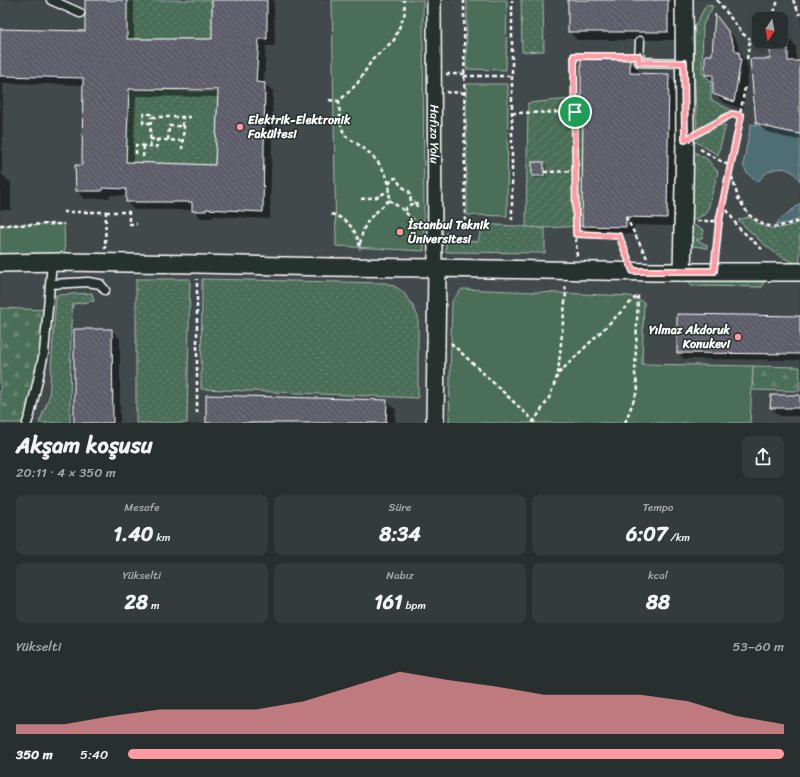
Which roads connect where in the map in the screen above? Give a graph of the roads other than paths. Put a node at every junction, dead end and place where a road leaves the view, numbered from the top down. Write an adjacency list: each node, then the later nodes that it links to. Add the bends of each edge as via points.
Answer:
1 (51, 0): 4 (lane)
2 (434, 0): 9 (street, Hafıza Yolu)
3 (684, 0): 6 (street)
4 (80, 13)
5 (640, 41): 6 (lane, via 639,62)
6 (684, 63): 10 (street)
7 (52, 262): 8 (street); 9 (street); 12 (lane)
8 (0, 263)
9 (436, 268): 10 (street); 15 (street)
10 (682, 272): 11 (street)
11 (800, 272)
12 (51, 284): 13 (lane, via 88,282 100,284); 14 (lane, via 44,352)
13 (104, 290)
14 (27, 423)
15 (435, 423)

